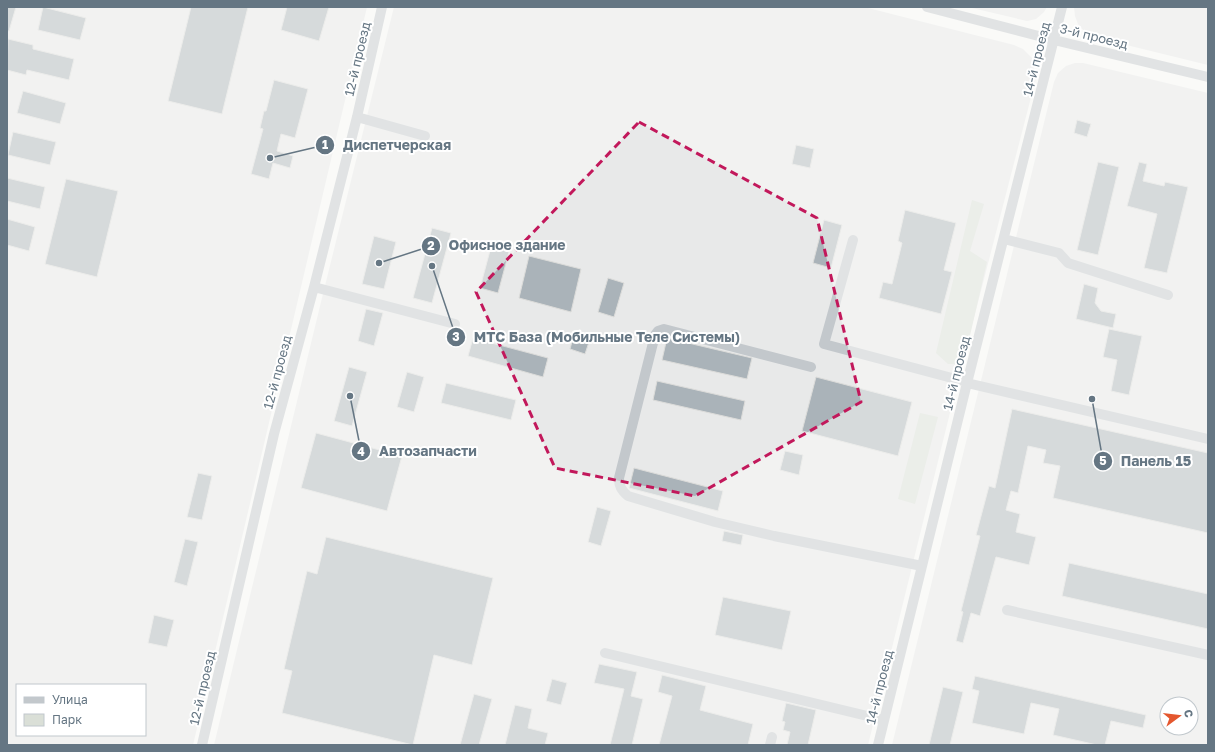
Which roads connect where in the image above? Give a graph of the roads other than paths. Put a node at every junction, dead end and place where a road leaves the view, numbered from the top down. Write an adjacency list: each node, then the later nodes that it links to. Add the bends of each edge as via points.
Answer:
1 (382, 7): 6 (street, 12-й проезд)
2 (927, 7): 4 (street, 3-й проезд)
3 (1062, 7): 4 (street, 14-й проезд)
4 (1054, 40): 5 (street, 3-й проезд); 8 (street, 14-й проезд)
5 (1208, 77)
6 (357, 117): 7 (street); 10 (street, 12-й проезд)
7 (425, 136)
8 (1004, 238): 11 (street, via 1059,253 1068,264); 14 (street, 14-й проезд)
9 (853, 240): 14 (street, via 824,344)
10 (314, 287): 12 (street); 21 (street, 12-й проезд, via 274,434)
11 (1168, 295)
12 (455, 324)
13 (811, 367): 16 (street, via 664,329 658,330 619,478 622,491 628,496 722,524)
14 (967, 383): 15 (street); 16 (street, 14-й проезд)
15 (1208, 439)
16 (922, 566): 20 (street, 14-й проезд)
17 (1007, 610): 19 (street)
18 (604, 653): 20 (street)
19 (1208, 655)
20 (884, 720): 22 (street, 14-й проезд)
21 (202, 745)
22 (878, 745)

